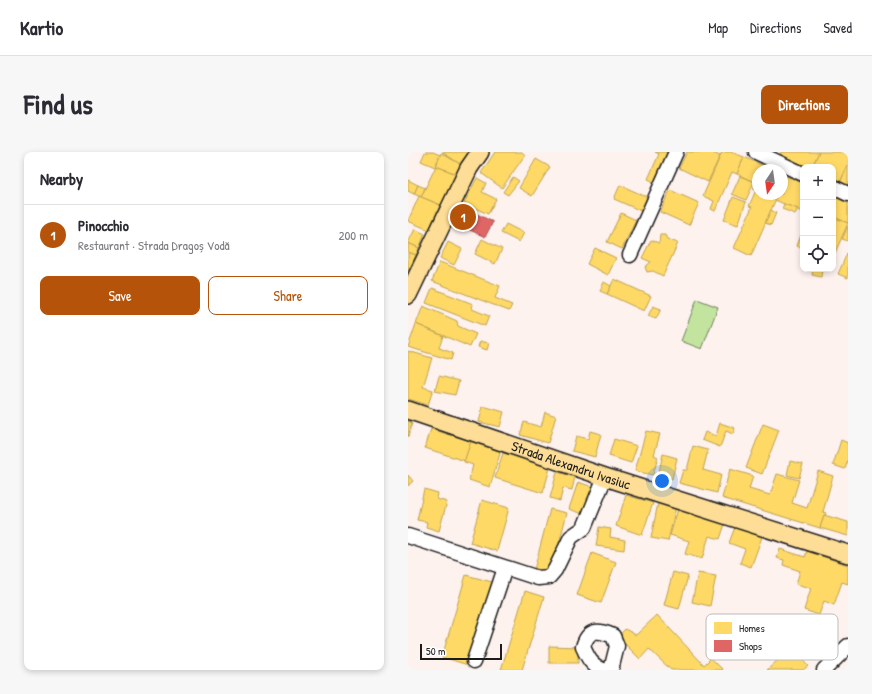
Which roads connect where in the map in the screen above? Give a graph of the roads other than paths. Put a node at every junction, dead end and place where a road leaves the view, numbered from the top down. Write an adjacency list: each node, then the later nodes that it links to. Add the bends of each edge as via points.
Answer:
1 (480, 152): 8 (main road, via 469,168)
2 (676, 152): 7 (street)
3 (756, 152): 4 (street)
4 (800, 173)
5 (836, 188): 6 (street)
6 (848, 194)
7 (630, 255)
8 (409, 291)
9 (408, 410): 10 (main road, Strada Alexandru Ivasiuc)
10 (605, 477): 12 (main road, Strada Alexandru Ivasiuc); 13 (street, via 584,528 571,537 549,577 538,578)
11 (408, 536): 13 (street)
12 (848, 554)
13 (505, 568): 17 (street)
14 (848, 646): 15 (street)
15 (838, 656)
16 (834, 660): 20 (street)
17 (474, 661)
18 (603, 670): 19 (street, via 590,661 583,647 586,638 592,632 604,631 614,636 617,646)
19 (611, 670)
20 (824, 670)

